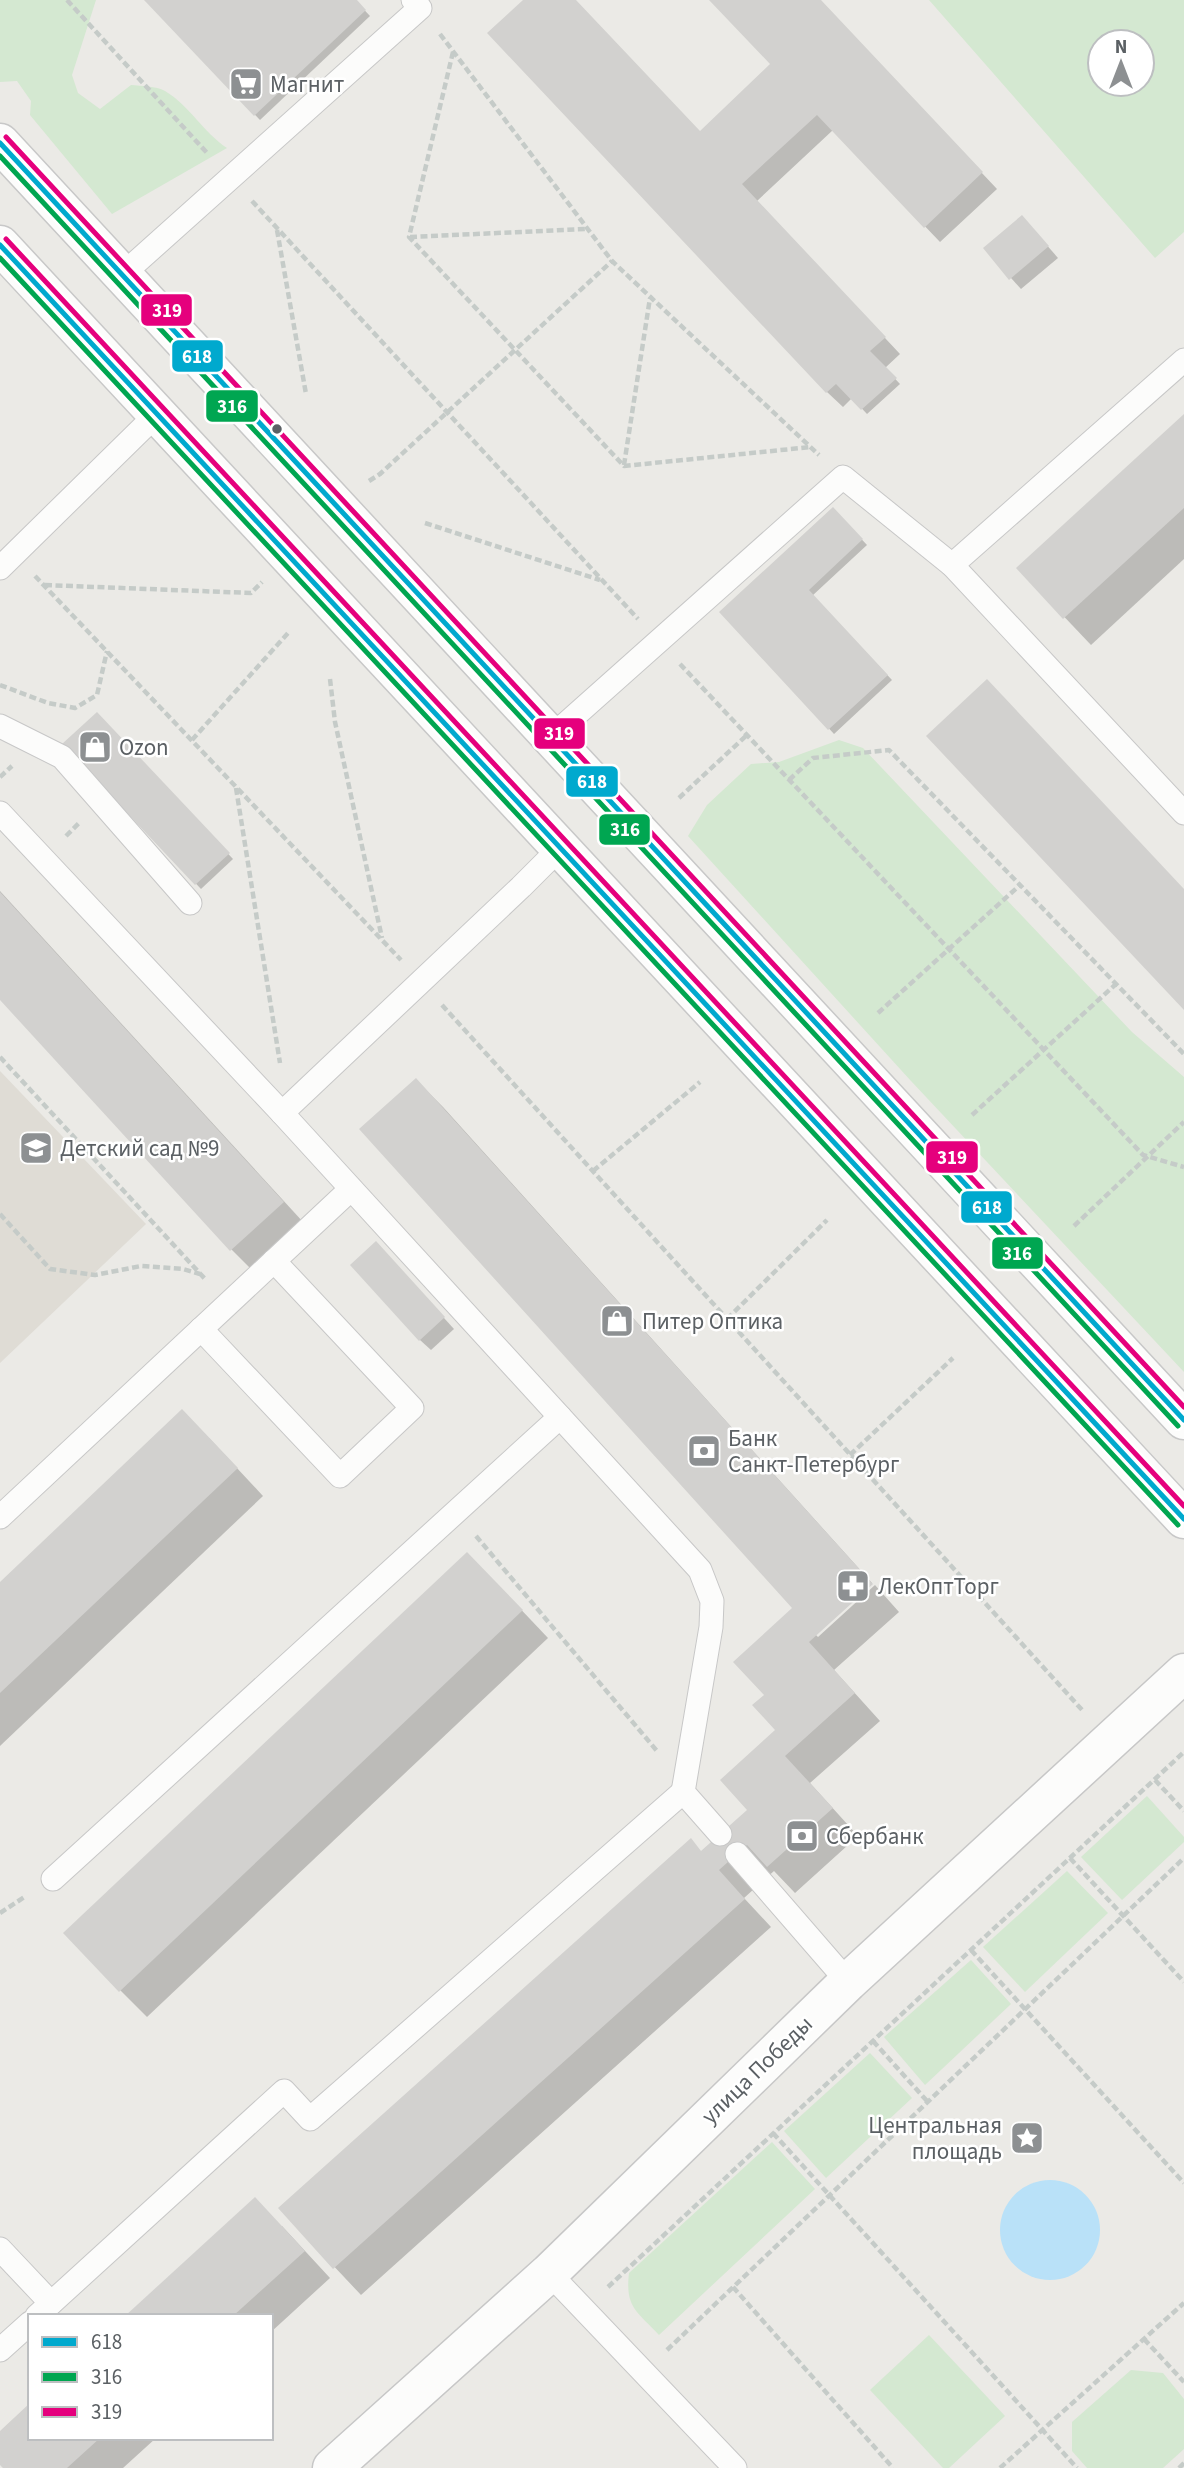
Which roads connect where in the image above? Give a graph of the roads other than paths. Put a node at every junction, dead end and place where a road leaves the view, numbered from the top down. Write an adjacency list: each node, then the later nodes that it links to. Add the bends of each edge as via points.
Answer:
1 (416, 4): 4 (lane)
2 (0, 143): 4 (main road)
3 (0, 245): 6 (main road)
4 (122, 275): 10 (main road)
5 (1184, 360): 8 (lane)
6 (157, 414): 7 (lane); 13 (main road)
7 (8, 560)
8 (952, 565): 10 (lane, via 843,477); 12 (lane)
9 (0, 726): 14 (lane, via 62,757)
10 (551, 737): 20 (main road)
11 (0, 813): 15 (lane)
12 (1184, 813)
13 (560, 848): 15 (lane); 22 (main road)
14 (190, 903)
15 (282, 1113): 16 (lane)
16 (351, 1189): 17 (lane); 19 (lane)
17 (274, 1261): 18 (lane); 18 (lane, via 412,1408 340,1476)
18 (201, 1329): 21 (lane)
19 (560, 1417): 24 (lane, via 700,1570 712,1601); 27 (lane)
20 (1184, 1420)
21 (0, 1517)
22 (1184, 1519)
23 (1184, 1673): 28 (main road, улица Победы)
24 (684, 1788): 25 (lane); 31 (lane, via 310,2119 284,2091)
25 (720, 1835)
26 (737, 1854): 28 (lane)
27 (53, 1879)
28 (848, 1982): 30 (main road, улица Победы)
29 (0, 2249): 31 (lane)
30 (549, 2273): 34 (main road, улица Победы); 35 (lane)
31 (44, 2310)
32 (28, 2325): 33 (lane)
33 (0, 2350)
34 (332, 2468)
35 (735, 2468)

